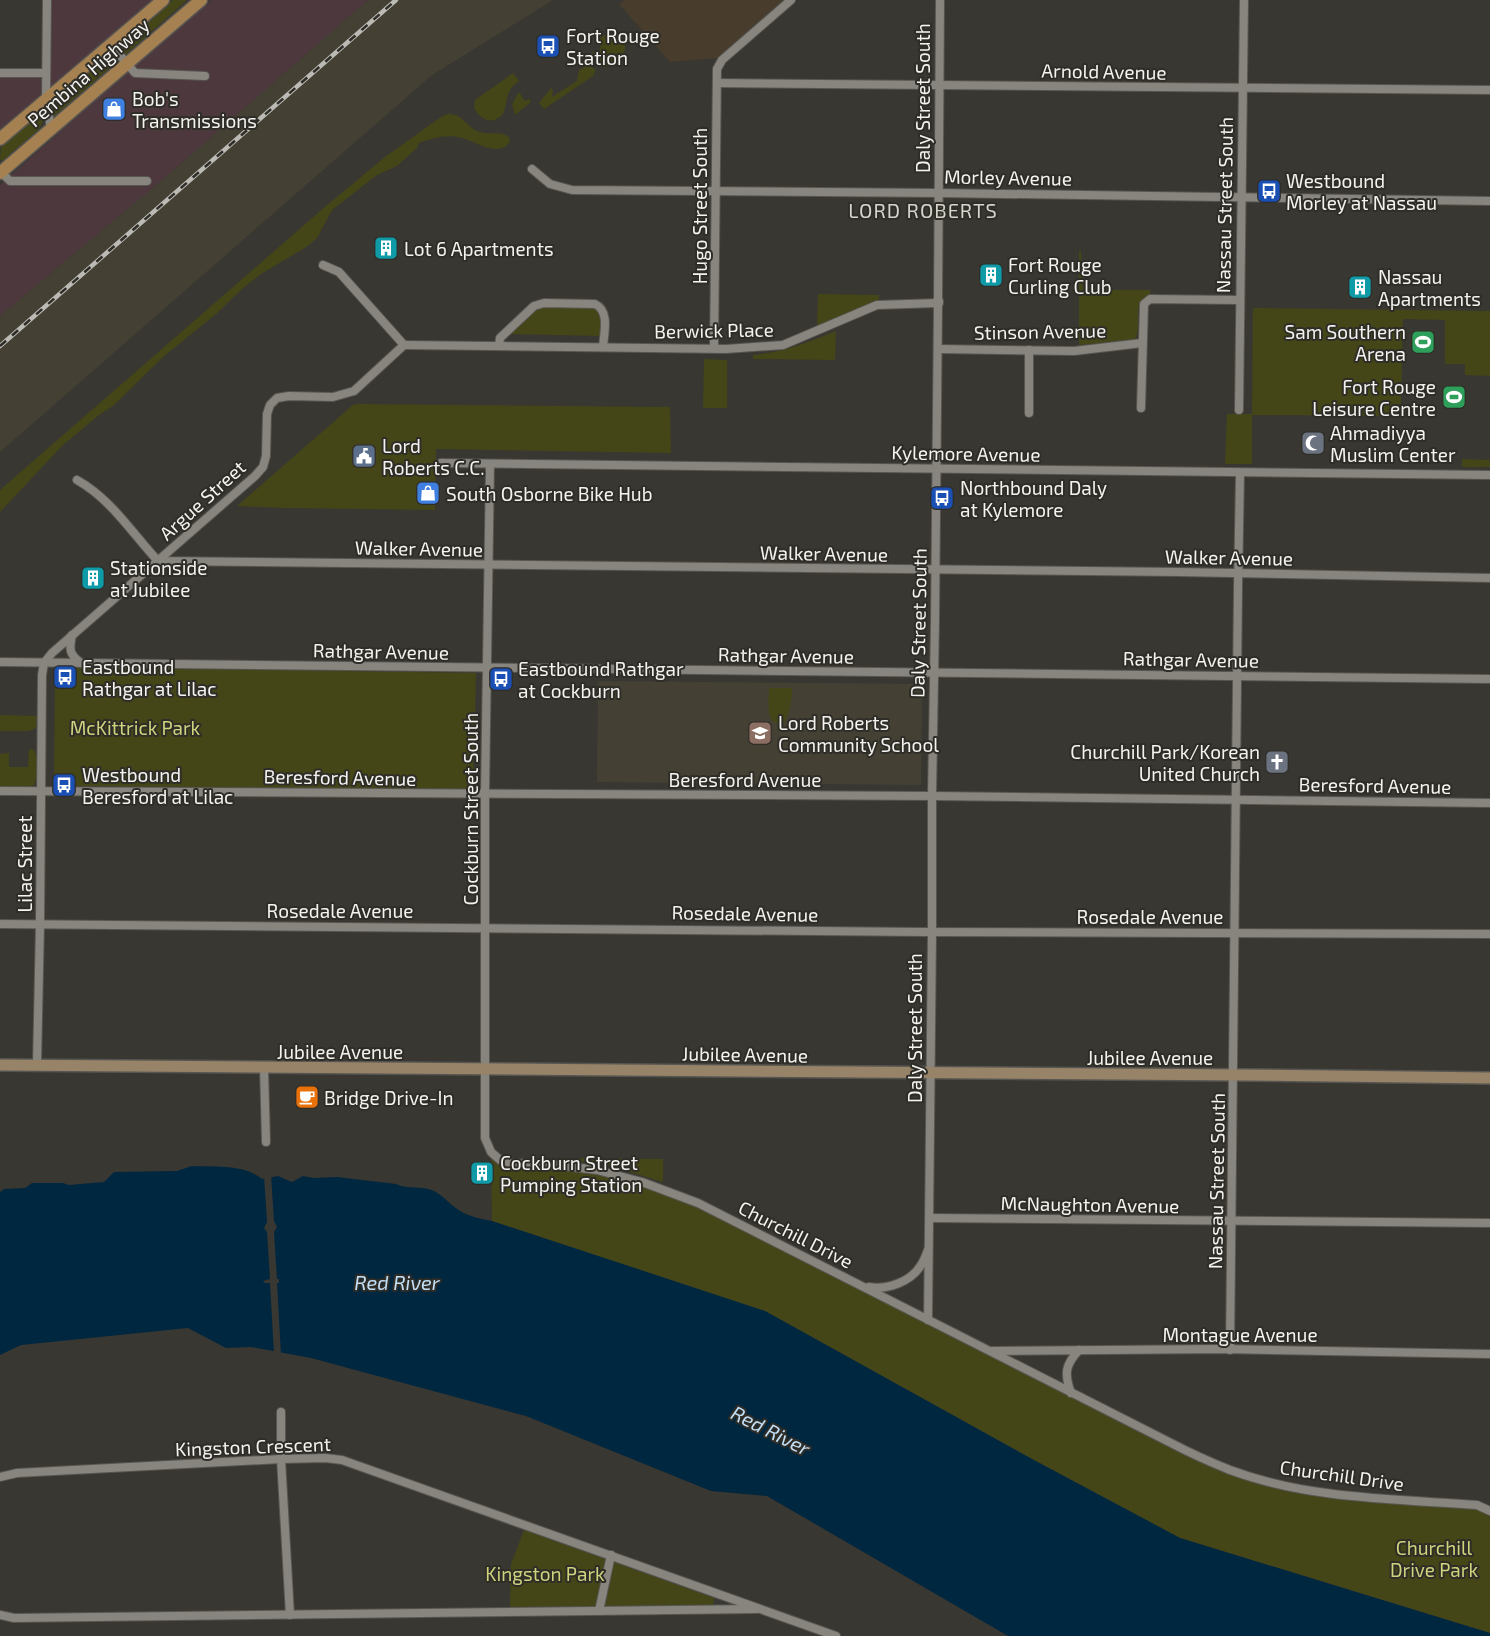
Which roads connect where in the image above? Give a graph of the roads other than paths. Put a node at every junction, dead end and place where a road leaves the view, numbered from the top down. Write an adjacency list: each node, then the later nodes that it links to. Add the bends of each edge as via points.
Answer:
1 (47, 0): 10 (street)
2 (163, 0): 7 (main road, Pembina Highway)
3 (201, 0): 8 (main road, Pembina Highway)
4 (791, 0): 12 (street, Hugo Street South, via 718,65)
5 (940, 0): 13 (street, Daly Street South)
6 (1244, 0): 14 (street, Nassau Street South)
7 (118, 38): 8 (street, via 118,53); 16 (main road, Pembina Highway)
8 (126, 63): 11 (street, via 136,73); 17 (main road, Pembina Highway)
9 (0, 73): 10 (street)
10 (46, 73): 16 (street)
11 (205, 76)
12 (717, 82): 13 (street, Arnold Avenue); 22 (street, Hugo Street South)
13 (939, 84): 14 (street, Arnold Avenue); 23 (street, Daly Street South)
14 (1242, 88): 15 (street, Arnold Avenue); 24 (street, Nassau Street South)
15 (1490, 90)
16 (46, 99): 17 (street); 18 (main road, Pembina Highway)
17 (51, 129): 20 (main road, Pembina Highway)
18 (0, 139)
19 (532, 169): 22 (street, Morley Avenue, via 550,184 564,189)
20 (0, 172): 21 (street, via 10,181)
21 (147, 181)
22 (715, 192): 23 (street, Morley Avenue); 33 (street, Hugo Street South)
23 (939, 193): 24 (street, Morley Avenue); 28 (street, Daly Street South)
24 (1242, 197): 25 (street, Morley Avenue); 27 (street, Nassau Street South)
25 (1490, 201)
26 (323, 265): 30 (street, via 339,272)
27 (1239, 300): 29 (street, via 1150,299 1144,304); 37 (street, Nassau Street South)
28 (938, 302): 33 (street, Berwick Place, via 876,305 783,345); 34 (street, Daly Street South)
29 (1142, 343): 35 (street, Stinson Avenue, via 1074,350); 36 (street)
30 (404, 345): 31 (street, Berwick Place); 45 (street, Argue Street, via 354,391 333,397 277,398 267,414 263,467)
31 (499, 346): 32 (street, Berwick Place); 32 (street, via 500,338 534,306 544,303 600,306 604,315)
32 (603, 347): 33 (street, Berwick Place)
33 (714, 348)
34 (938, 349): 35 (street, Stinson Avenue); 41 (street, Daly Street South)
35 (1029, 350): 38 (street)
36 (1141, 408)
37 (1239, 410)
38 (1029, 413)
39 (441, 463): 40 (street, Kylemore Avenue)
40 (490, 464): 41 (street, Kylemore Avenue); 46 (street, Cockburn Street South)
41 (937, 468): 42 (street, Kylemore Avenue); 47 (street, Daly Street South)
42 (1240, 473): 43 (street, Kylemore Avenue); 48 (street, Nassau Street South)
43 (1490, 476)
44 (77, 480): 45 (street, via 104,498)
45 (158, 561): 46 (street, Walker Avenue); 50 (street, Argue Street)
46 (488, 565): 47 (street, Walker Avenue); 54 (street, Cockburn Street South)
47 (935, 570): 48 (street, Walker Avenue); 55 (street, Daly Street South)
48 (1238, 573): 49 (street, Walker Avenue); 56 (street, Nassau Street South)
49 (1490, 578)
50 (72, 635): 52 (street, Argue Street); 53 (street, via 70,652)
51 (0, 662): 52 (street, Rathgar Avenue)
52 (44, 663): 53 (street, Rathgar Avenue); 59 (street, Lilac Street)
53 (81, 663): 54 (street, Rathgar Avenue)
54 (488, 668): 55 (street, Rathgar Avenue); 60 (street, Cockburn Street South)
55 (934, 674): 56 (street, Rathgar Avenue); 61 (street, Daly Street South)
56 (1237, 676): 57 (street, Rathgar Avenue); 62 (street, Nassau Street South)
57 (1490, 679)
58 (0, 792): 59 (street, Beresford Avenue)
59 (41, 792): 60 (street, Beresford Avenue); 65 (street, Lilac Street)
60 (485, 794): 61 (street, Beresford Avenue); 66 (street, Cockburn Street South)
61 (932, 796): 62 (street, Beresford Avenue); 67 (street, Daly Street South)
62 (1235, 800): 63 (street, Beresford Avenue); 68 (street, Nassau Street South)
63 (1490, 803)
64 (0, 924): 65 (street, Rosedale Avenue)
65 (40, 924): 66 (street, Rosedale Avenue); 70 (street, Lilac Street)
66 (486, 927): 67 (street, Rosedale Avenue); 73 (street, Cockburn Street South)
67 (932, 932): 68 (street, Rosedale Avenue); 74 (street, Daly Street South)
68 (1234, 932): 69 (street, Rosedale Avenue); 75 (street, Nassau Street South)
69 (1490, 934)
70 (37, 1064): 71 (main road, Jubilee Avenue); 72 (main road, Jubilee Avenue)
71 (0, 1065)
72 (264, 1068): 73 (main road, Jubilee Avenue); 77 (street)
73 (485, 1069): 74 (main road, Jubilee Avenue); 78 (street, Cockburn Street South, via 485,1138)
74 (931, 1073): 75 (main road, Jubilee Avenue); 79 (street, Daly Street South)
75 (1233, 1074): 76 (main road, Jubilee Avenue); 80 (street, Nassau Street South)
76 (1490, 1078)
77 (266, 1142)
78 (491, 1152): 83 (street, Churchill Drive, via 510,1163 556,1164 597,1170 668,1191 726,1216)
79 (930, 1218): 80 (street, McNaughton Avenue); 82 (street, Daly Street South)
80 (1233, 1221): 81 (street, McNaughton Avenue); 86 (street, Nassau Street South)
81 (1490, 1223)
82 (930, 1246): 83 (street, Daly Street South, via 921,1266 906,1279 877,1288); 84 (street, Daly Street South)
83 (862, 1285): 84 (street, Churchill Drive)
84 (928, 1320): 87 (street, Churchill Drive)
85 (1079, 1350): 86 (street, Montague Avenue); 87 (street, Montague Avenue); 89 (street, via 1067,1368 1066,1380)
86 (1230, 1350): 88 (street, Montague Avenue)
87 (990, 1351): 89 (street, Churchill Drive)
88 (1490, 1354)
89 (1071, 1393): 93 (street, Churchill Drive, via 1199,1457 1273,1483 1364,1498)
90 (281, 1412): 91 (street)
91 (281, 1459): 92 (street, Kingston Crescent, via 17,1473); 96 (street, Kingston Crescent, via 342,1460); 100 (street)
92 (0, 1477)
93 (1477, 1505): 94 (street, Churchill Drive); 95 (street, Churchill Drive)
94 (1490, 1505)
95 (1490, 1511)
96 (611, 1555): 97 (street, Kingston Crescent); 98 (street)
97 (764, 1609): 98 (street); 101 (street, Kingston Crescent)
98 (599, 1611): 100 (street)
99 (0, 1615): 100 (street, via 14,1618)
100 (290, 1615)
101 (836, 1636)

